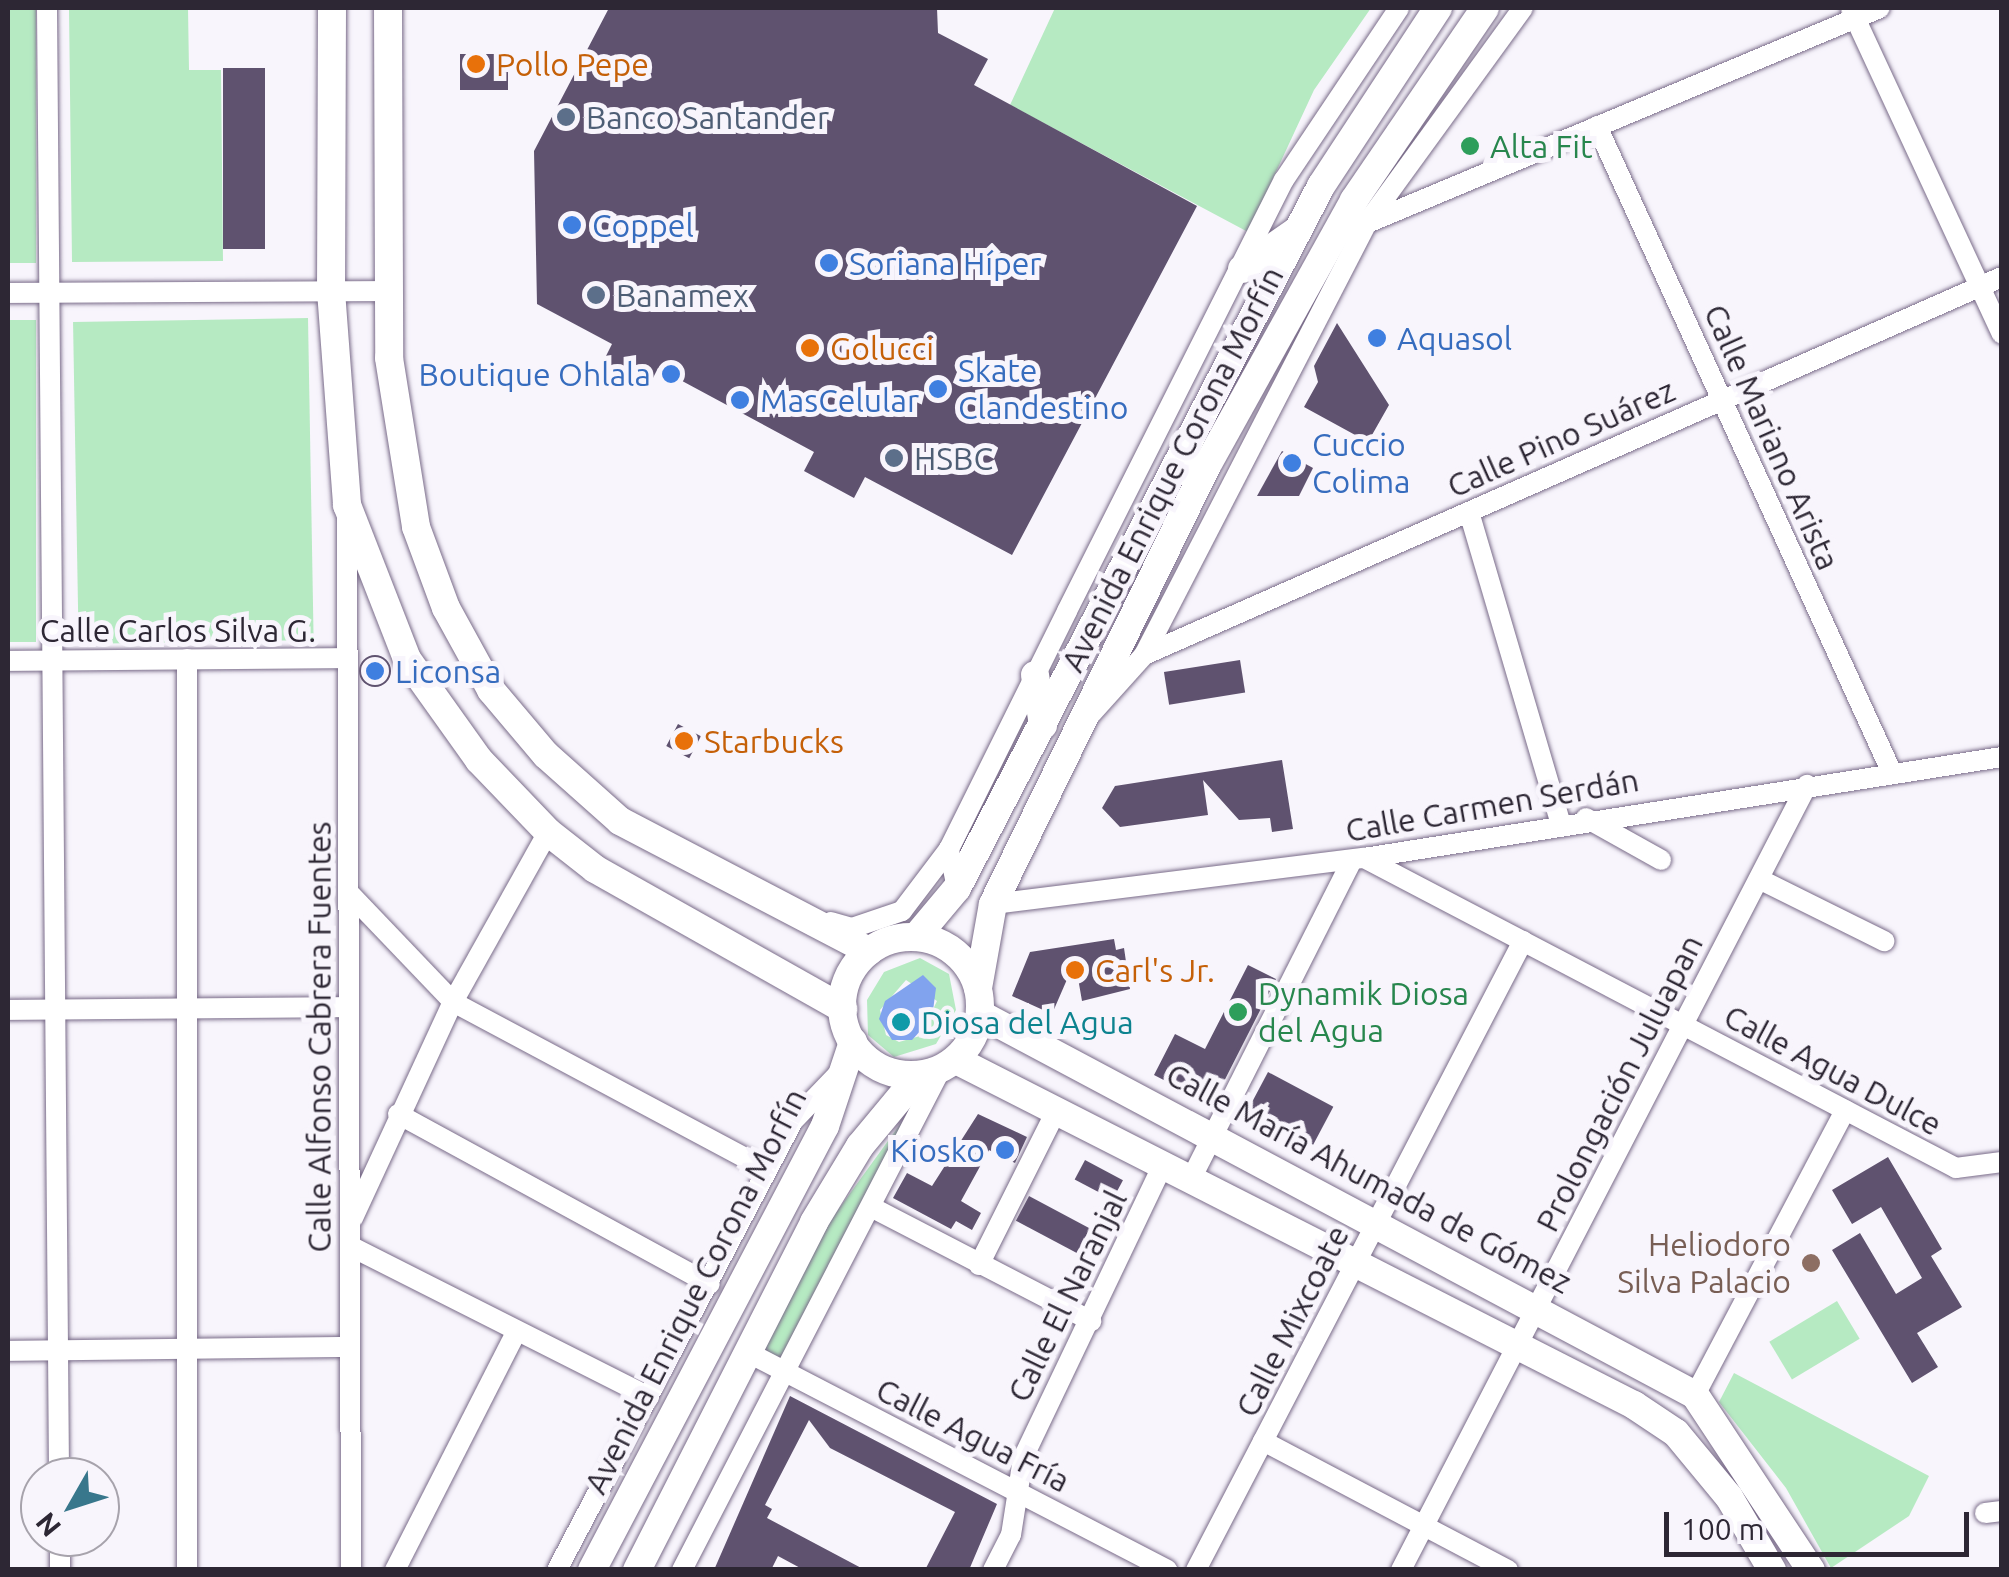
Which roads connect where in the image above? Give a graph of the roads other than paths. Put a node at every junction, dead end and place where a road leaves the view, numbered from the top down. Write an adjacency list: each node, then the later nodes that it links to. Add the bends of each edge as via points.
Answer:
1 (47, 8): 20 (street)
2 (332, 8): 17 (main road)
3 (388, 8): 18 (main road)
4 (1399, 8): 14 (street, via 1284,180)
5 (1438, 8): 12 (main road, Avenida Enrique Corona Morfín, via 1356,126)
6 (1485, 8): 13 (main road, Avenida Enrique Corona Morfín)
7 (1523, 8): 11 (street)
8 (1880, 8): 9 (street)
9 (1853, 13): 10 (street); 16 (street)
10 (1598, 126): 11 (street); 22 (street, Calle Mariano Arista)
11 (1366, 224): 13 (street); 25 (street)
12 (1297, 232): 14 (main road); 32 (main road, Avenida Enrique Corona Morfín)
13 (1333, 238): 31 (main road, Avenida Enrique Corona Morfín, via 1210,462)
14 (1242, 269): 30 (street)
15 (2002, 276): 16 (street, Calle Pino Suárez)
16 (1979, 286): 21 (street); 22 (street, Calle Pino Suárez)
17 (331, 291): 18 (street); 20 (street); 23 (main road)
18 (386, 291): 46 (main road, via 397,429 416,526 446,608 491,690 546,755 620,821)
19 (8, 293): 20 (street)
20 (49, 293): 27 (street)
21 (2002, 334)
22 (1722, 400): 24 (street, Calle Pino Suárez); 34 (street, Calle Mariano Arista)
23 (347, 505): 26 (street, Calle Alfonso Cabrera Fuentes); 38 (main road, via 407,659 479,760)
24 (1468, 512): 25 (street, Calle Pino Suárez); 37 (street)
25 (1144, 655): 31 (street)
26 (348, 658): 28 (street, Calle Carlos Silva G.); 44 (street, Calle Alfonso Cabrera Fuentes)
27 (52, 660): 28 (street, Calle Carlos Silva G.); 29 (street, Calle Carlos Silva G.); 56 (street)
28 (187, 660): 54 (street)
29 (8, 661)
30 (1035, 675): 32 (main road); 39 (street)
31 (1084, 722): 45 (main road, Avenida Enrique Corona Morfín)
32 (1043, 726): 43 (main road, Avenida Enrique Corona Morfín)
33 (2002, 756): 34 (street, Calle Carmen Serdán)
34 (1892, 773): 35 (street, Calle Carmen Serdán)
35 (1808, 785): 36 (street, Calle Carmen Serdán); 42 (street, Prolongación Juluapan)
36 (1586, 818): 37 (street, Calle Carmen Serdán); 41 (street)
37 (1560, 822): 40 (street, Calle Carmen Serdán)
38 (548, 832): 52 (street); 55 (main road, via 595,869)
39 (948, 849): 43 (street); 46 (street, via 916,899 874,924 852,928)
40 (1358, 859): 45 (street, Calle Carmen Serdán); 48 (street, Calle Agua Dulce); 65 (street)
41 (1660, 860)
42 (1759, 879): 49 (street); 58 (street, Prolongación Juluapan)
43 (956, 888): 47 (main road, Avenida Enrique Corona Morfín)
44 (348, 892): 52 (street); 53 (street, Calle Alfonso Cabrera Fuentes)
45 (992, 904): 51 (main road, Avenida Enrique Corona Morfín)
46 (786, 908): 50 (main road)
47 (916, 938): 50 (main road); 51 (main road, via 954,953)
48 (1523, 941): 58 (street, Calle Agua Dulce); 71 (street, Calle Mixcoate)
49 (1884, 941)
50 (869, 951): 55 (main road, via 850,977)
51 (979, 1001): 60 (main road, Avenida Enrique Corona Morfín); 65 (main road, Calle María Ahumada de Gómez)
52 (453, 1002): 64 (street); 68 (street)
53 (349, 1007): 54 (street); 72 (street, Calle Alfonso Cabrera Fuentes)
54 (188, 1008): 56 (street); 82 (street)
55 (842, 1008): 59 (main road)
56 (55, 1009): 57 (street); 81 (street)
57 (8, 1010)
58 (1683, 1025): 63 (street, Calle Agua Dulce); 76 (street, Prolongación Juluapan)
59 (853, 1042): 60 (main road, via 881,1068); 61 (main road, Avenida Enrique Corona Morfín)
60 (939, 1068): 62 (main road); 70 (street, Avenida Enrique Corona Morfín); 84 (main road, Avenida Enrique Corona Morfín, via 860,1146)
61 (841, 1070): 68 (street, via 811,1095); 96 (main road, Avenida Enrique Corona Morfín, via 809,1156)
62 (1057, 1109): 67 (main road); 74 (street)
63 (1846, 1110): 66 (street, Calle Agua Dulce, via 1956,1168); 86 (street)
64 (398, 1114): 72 (street); 75 (street)
65 (1213, 1135): 69 (street); 71 (main road, Calle María Ahumada de Gómez)
66 (2002, 1162)
67 (1164, 1163): 69 (main road); 77 (street, Calle El Naranjal)
68 (766, 1170): 75 (street)
69 (1192, 1177): 73 (main road)
70 (873, 1208): 74 (street); 85 (street, Avenida Enrique Corona Morfín)
71 (1376, 1223): 73 (street, Calle Mixcoate); 76 (main road, Calle María Ahumada de Gómez)
72 (350, 1236): 78 (street); 80 (street, Calle Alfonso Cabrera Fuentes)
73 (1357, 1260): 79 (main road); 88 (street, Calle Mixcoate)
74 (979, 1264): 77 (street)
75 (710, 1284): 87 (street)
76 (1538, 1306): 79 (street, Prolongación Juluapan); 86 (main road, Calle María Ahumada de Gómez)
77 (1091, 1321): 90 (street, Calle El Naranjal, via 1023,1458)
78 (516, 1333): 87 (street); 94 (street)
79 (1519, 1342): 91 (street, Prolongación Juluapan); 104 (main road, via 1676,1433 1729,1497)
80 (350, 1346): 82 (street); 93 (street, Calle Alfonso Cabrera Fuentes)
81 (58, 1349): 82 (street); 83 (street); 89 (street)
82 (189, 1350): 92 (street)
83 (8, 1351)
84 (751, 1354): 85 (street, Calle Agua Fría); 97 (main road, Avenida Enrique Corona Morfín)
85 (787, 1373): 90 (street, Calle Agua Fría); 98 (street, Avenida Enrique Corona Morfín)
86 (1695, 1396): 105 (main road, Calle María Ahumada de Gómez)
87 (649, 1397): 95 (street)
88 (1263, 1442): 91 (street); 101 (street, Calle Mixcoate)
89 (59, 1457)
90 (1016, 1491): 99 (street, Calle El Naranjal, via 1011,1535); 100 (street, Calle Agua Fría)
91 (1424, 1525): 102 (street, Prolongación Juluapan); 103 (street)
92 (186, 1570)
93 (351, 1570)
94 (396, 1570)
95 (556, 1570)
96 (592, 1570)
97 (637, 1570)
98 (682, 1570)
99 (993, 1570)
100 (1168, 1570)
101 (1196, 1570)
102 (1401, 1570)
103 (1508, 1570)
104 (1772, 1570)
105 (1811, 1570)

